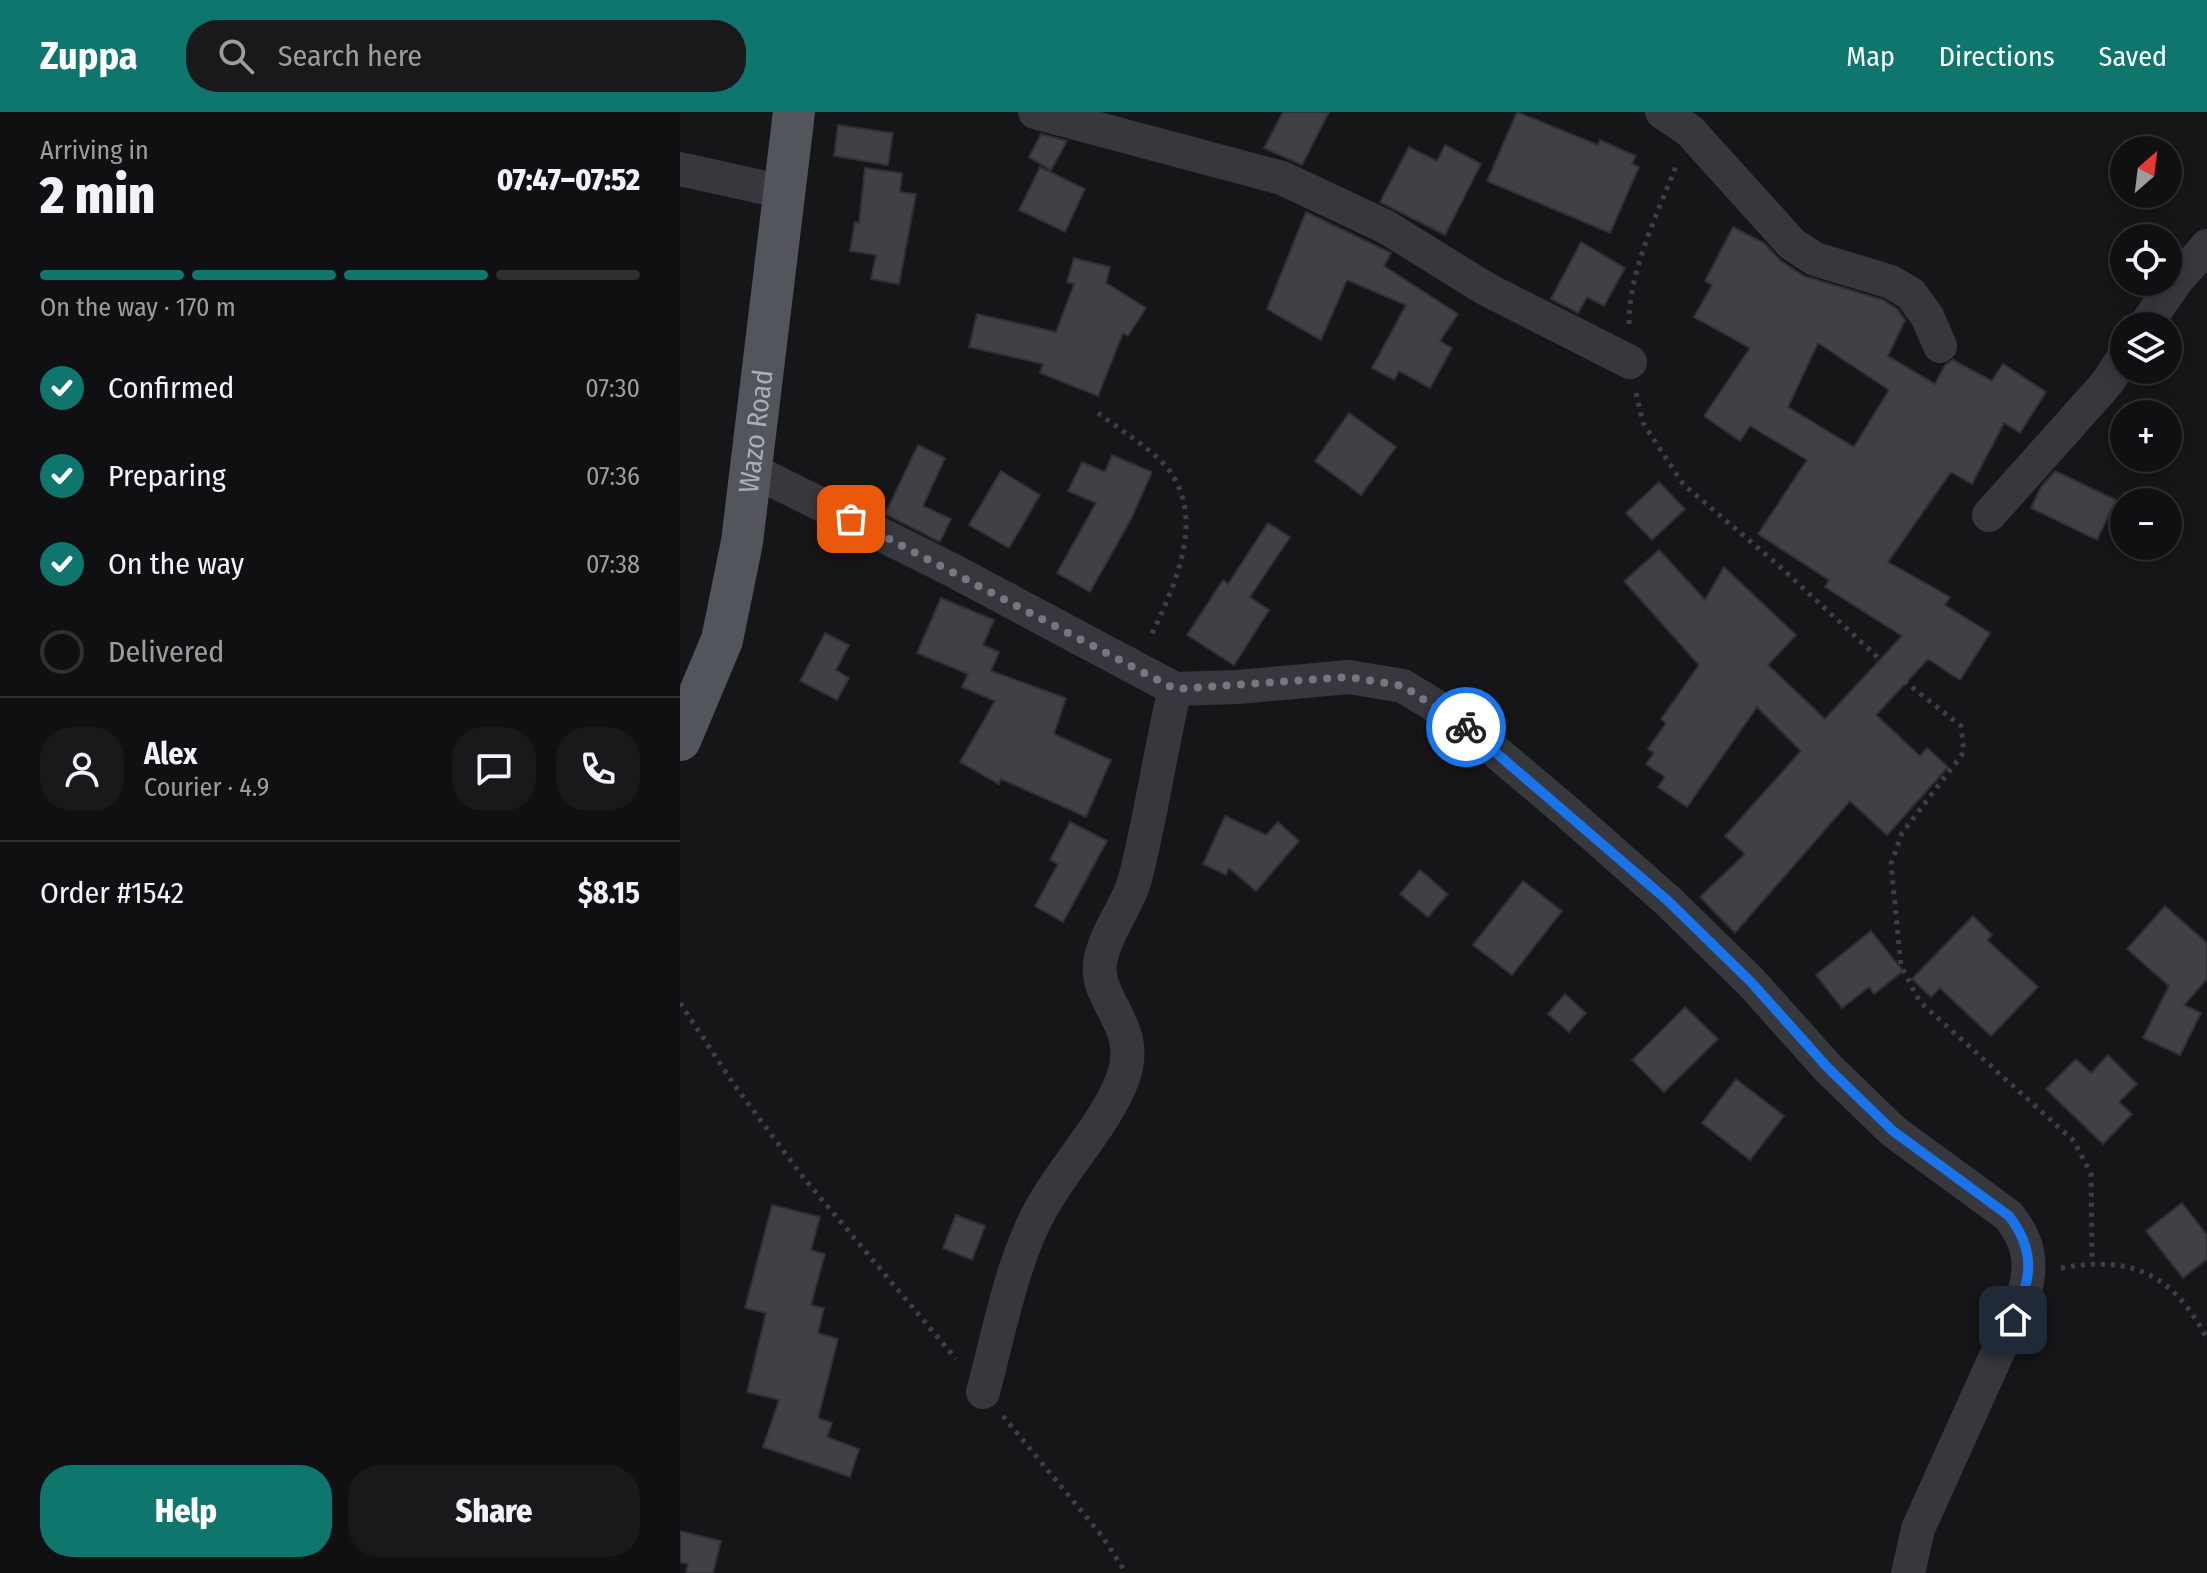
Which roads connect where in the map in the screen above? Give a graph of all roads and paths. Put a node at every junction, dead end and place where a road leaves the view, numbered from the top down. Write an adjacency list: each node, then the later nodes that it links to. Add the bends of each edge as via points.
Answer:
1 (794, 112): 6 (main road, Wazo Road)
2 (1035, 112): 10 (street, via 1282,178 1386,227 1486,289)
3 (1662, 112): 4 (street)
4 (1690, 131): 9 (street, via 1792,244 1815,259 1891,282 1911,294); 10 (path, via 1642,256 1629,307)
5 (680, 169): 6 (street)
6 (784, 192): 13 (main road, Wazo Road)
7 (2207, 246): 8 (street)
8 (2155, 312)
9 (1940, 346)
10 (1630, 362): 19 (path, via 1643,423 1683,484 1961,726 1964,752 1902,833 1891,864 1901,966 1920,1002 2074,1141 2091,1174)
11 (2110, 378): 14 (street)
12 (1098, 413): 15 (path, via 1160,460 1180,489 1187,521 1175,585)
13 (750, 469): 15 (street); 17 (main road, Wazo Road, via 722,640)
14 (1989, 515)
15 (1135, 667): 16 (street)
16 (1175, 689): 20 (street, via 1349,677 1403,686 1457,719 1667,900 1893,1131 2009,1216 2022,1233); 22 (street, via 1134,882 1100,966 1128,1044 1123,1078 1041,1209 1011,1286)
17 (680, 740)
18 (680, 1003): 22 (path, via 803,1177)
19 (2092, 1262): 20 (path); 21 (path, via 2127,1264 2163,1283 2192,1310)
20 (2030, 1274): 24 (street, via 1918,1529)
21 (2207, 1339)
22 (983, 1392): 23 (path, via 1102,1536)
23 (1126, 1573)
24 (1908, 1573)

